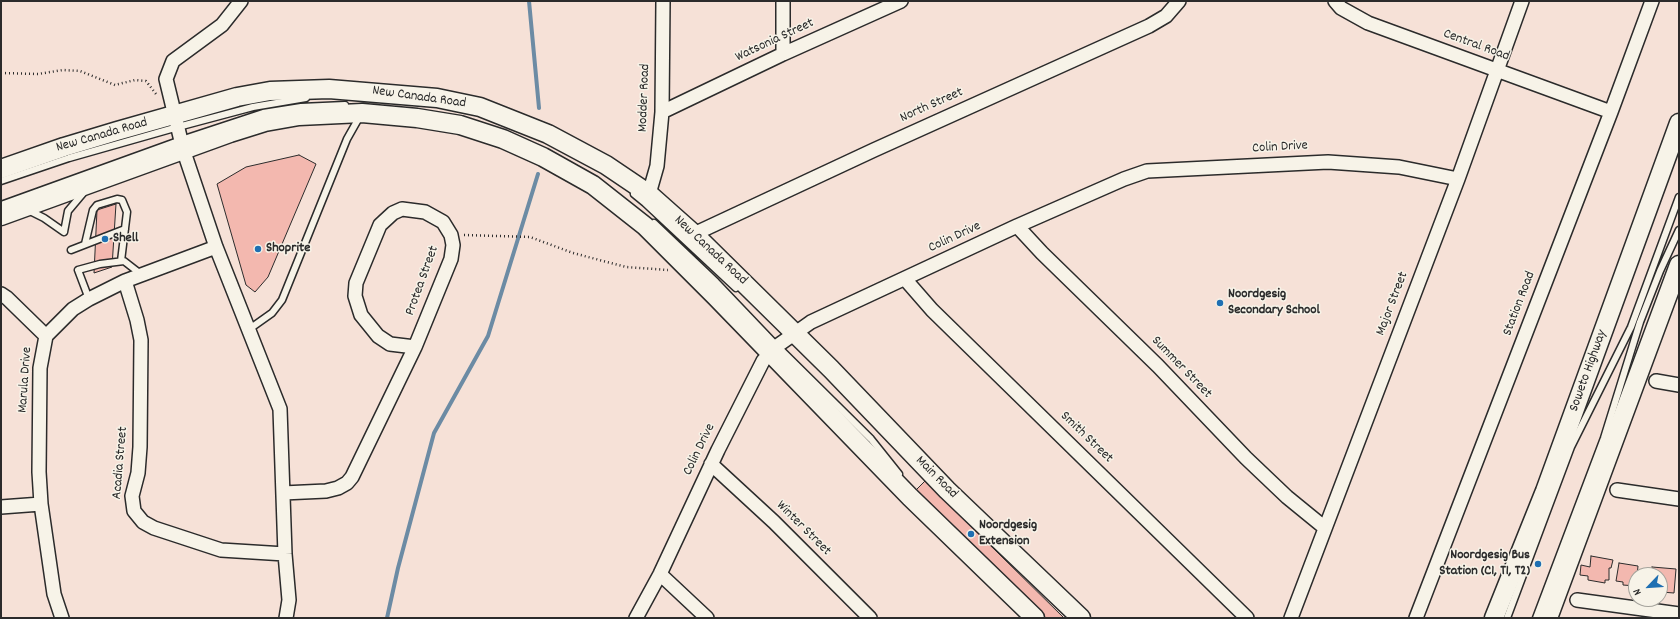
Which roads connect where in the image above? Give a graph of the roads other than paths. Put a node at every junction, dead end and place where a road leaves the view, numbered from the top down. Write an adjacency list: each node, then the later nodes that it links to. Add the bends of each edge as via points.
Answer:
1 (241, 1): 19 (street, via 222,24 173,61 166,79)
2 (663, 1): 15 (street, Modder Road)
3 (783, 1): 9 (street)
4 (901, 1): 9 (street, Watsonia Street)
5 (1179, 1): 37 (street, North Street, via 1166,16 1149,26)
6 (1335, 1): 10 (street, Central Road, via 1341,8 1368,23)
7 (1522, 1): 10 (street, Major Street)
8 (1652, 1): 16 (street, Station Road)
9 (783, 54): 15 (street, Watsonia Street)
10 (1496, 70): 16 (street, Central Road); 23 (street, Major Street)
11 (343, 97): 14 (lane, New Canada Road, via 426,103)
12 (313, 98): 19 (lane, New Canada Road, via 259,106)
13 (357, 109): 19 (main road, New Canada Road, via 281,119 230,132); 49 (lane, via 282,300 268,317); 53 (main road, New Canada Road, via 460,125 503,139 543,157 592,185 645,226)
14 (469, 112)
15 (662, 112): 28 (street, Modder Road, via 657,166)
16 (1611, 112): 79 (street, Station Road)
17 (492, 115): 19 (main road, New Canada Road, via 480,107 437,98 329,89 253,94 209,104); 20 (lane, New Canada Road); 28 (main road, New Canada Road, via 548,134 606,165)
18 (1679, 123): 80 (main road, Soweto Highway, via 1545,491)
19 (179, 133): 22 (main road, New Canada Road, via 71,144); 24 (lane, New Canada Road, via 69,158); 26 (main road, New Canada Road); 30 (lane, New Canada Road); 39 (street)
20 (528, 134)
21 (529, 143): 25 (lane)
22 (1, 168)
23 (1458, 179): 34 (street, Colin Drive, via 1399,167 1328,162 1148,171); 63 (street, Major Street)
24 (1, 181)
25 (602, 183)
26 (91, 184): 31 (main road, New Canada Road); 31 (lane, via 69,208 64,232)
27 (628, 190): 47 (lane, New Canada Road, via 646,203)
28 (649, 194): 37 (main road, New Canada Road)
29 (1679, 198): 81 (lane, Soweto Highway, via 1631,327 1571,447)
30 (1, 205)
31 (24, 208): 32 (main road, New Canada Road)
32 (1, 216)
33 (648, 218): 53 (lane, New Canada Road, via 716,282)
34 (1017, 226): 44 (street, Colin Drive); 63 (street, Summer Street, via 1158,366 1246,458)
35 (125, 229): 38 (lane); 38 (lane, via 127,212 122,200 96,204 92,210); 41 (lane)
36 (1679, 230): 82 (lane, via 1640,322 1604,438)
37 (694, 234): 51 (main road, New Canada Road)
38 (85, 244): 40 (lane)
39 (216, 247): 43 (street, Marula Drive); 49 (street)
40 (71, 250)
41 (121, 261): 43 (lane); 48 (lane, via 78,270)
42 (1679, 265): 83 (main road)
43 (142, 275): 45 (street, Marula Drive)
44 (905, 279): 51 (street, Colin Drive, via 828,313); 77 (street, Smith Street, via 932,310)
45 (126, 281): 48 (street, Marula Drive); 64 (street, Acadia Street, via 141,340 140,447 138,473 132,496 134,511 143,522 154,528 221,550)
46 (1, 294): 50 (street)
47 (743, 295)
48 (89, 298): 50 (street, Marula Drive, via 73,309)
49 (248, 330): 59 (street, via 280,408)
50 (46, 336): 61 (street, Marula Drive, via 40,368)
51 (790, 336): 53 (street, Colin Drive); 76 (main road, Main Road)
52 (415, 347): 52 (street, Protea Street, via 451,259 453,245 451,235 443,222 431,214 402,209 393,213 380,225 356,283 355,296 361,315 372,331 390,344); 59 (street, Protea Street, via 347,483 326,491)
53 (773, 349): 56 (street, Colin Drive, via 763,361); 73 (main road, via 910,497); 74 (lane, Main Road, via 871,439 915,493)
54 (1656, 381): 55 (street)
55 (1679, 385)
56 (711, 464): 65 (street, Colin Drive); 72 (street, Winter Street, via 774,522)
57 (915, 467): 75 (lane, Main Road)
58 (1617, 490): 60 (street)
59 (283, 493): 64 (street)
60 (1679, 500)
61 (41, 504): 62 (street); 68 (street, Marula Drive, via 54,594)
62 (1, 507)
63 (1325, 528): 78 (street, Major Street)
64 (286, 554): 69 (street, via 289,600)
65 (660, 574): 70 (street, Colin Drive); 71 (street)
66 (1577, 600): 67 (street)
67 (1679, 614)
68 (62, 618)
69 (286, 618)
70 (636, 618)
71 (707, 618)
72 (870, 618)
73 (1035, 618)
74 (1042, 618)
75 (1072, 618)
76 (1081, 618)
77 (1247, 618)
78 (1291, 618)
79 (1416, 618)
80 (1494, 618)
81 (1508, 618)
82 (1536, 618)
83 (1548, 618)

